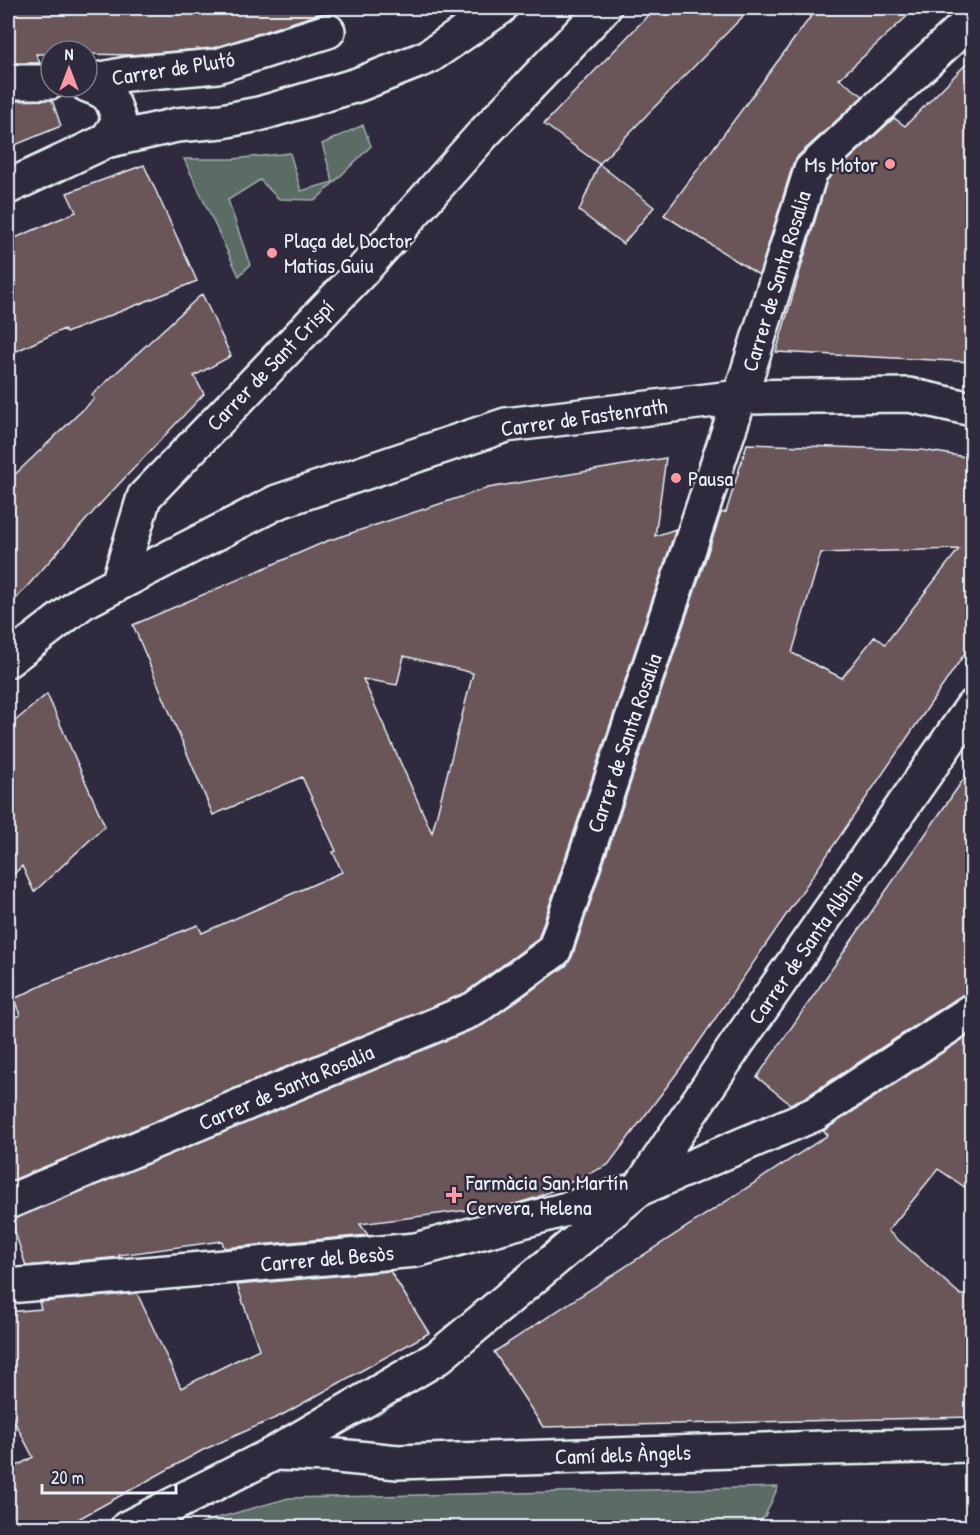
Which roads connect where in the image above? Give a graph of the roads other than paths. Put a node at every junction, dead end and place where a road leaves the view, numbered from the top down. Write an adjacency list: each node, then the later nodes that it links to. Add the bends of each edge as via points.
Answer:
1 (500, 8): 9 (street, via 428,57 357,85 259,114 177,125)
2 (604, 8): 13 (street, Carrer de Sant Crispí, via 483,134 363,270 144,497)
3 (972, 20): 11 (street, Carrer de Santa Rosalia, via 811,170)
4 (328, 31): 5 (street, Carrer de Plutó, via 217,66)
5 (99, 81)
6 (8, 82): 7 (street)
7 (39, 82)
8 (99, 89): 9 (street, Carrer de Plutó, via 114,104 119,121)
9 (106, 141): 10 (street)
10 (8, 187)
11 (740, 397): 12 (street, Carrer de Fastenrath, via 909,395); 13 (street, Carrer de Fastenrath, via 506,425 277,502); 18 (street, Carrer de Santa Rosalia, via 554,951 474,1009)
12 (972, 409)
13 (118, 584): 14 (street, Carrer de Fastenrath, via 83,602)
14 (8, 660)
15 (972, 707): 17 (street, Carrer de Santa Albina)
16 (972, 1011): 17 (street, via 815,1114)
17 (639, 1189): 19 (street, Carrer del Besòs, via 416,1250); 21 (street, via 437,1358)
18 (8, 1202)
19 (8, 1286)
20 (972, 1445): 21 (street, Camí dels Àngels, via 398,1462)
21 (274, 1453): 22 (street)
22 (127, 1527)

